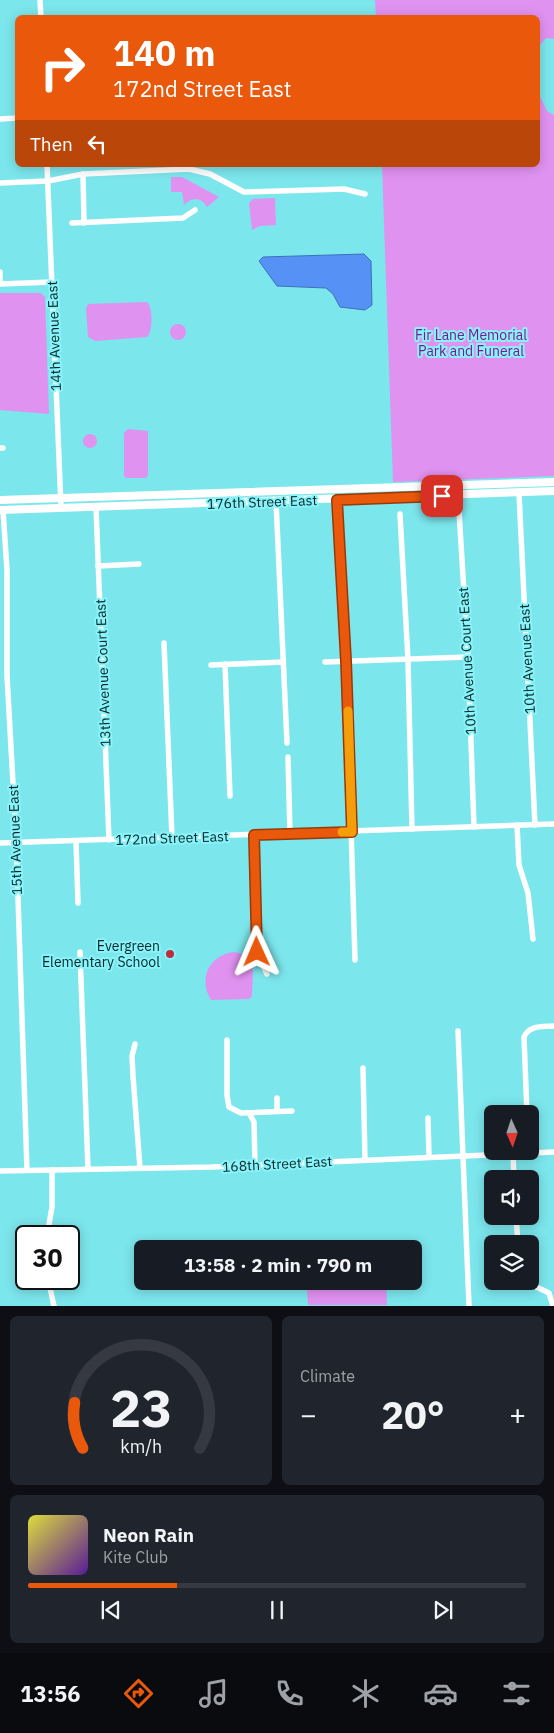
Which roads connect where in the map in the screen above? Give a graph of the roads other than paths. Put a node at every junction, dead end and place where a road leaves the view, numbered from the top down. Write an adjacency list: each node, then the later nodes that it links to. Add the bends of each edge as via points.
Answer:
1 (40, 0): 2 (street)
2 (41, 15)
3 (15, 118): 4 (street)
4 (0, 119)
5 (47, 167): 7 (street, 14th Avenue East)
6 (83, 174): 7 (street); 9 (street, via 196,170 244,192 344,189); 12 (street)
7 (48, 181): 8 (street); 14 (street, 14th Avenue East)
8 (0, 183)
9 (366, 194)
10 (195, 210): 12 (street, via 183,218)
11 (72, 223): 12 (street)
12 (84, 223)
13 (0, 272): 15 (street)
14 (52, 282): 15 (street); 22 (street, 14th Avenue East)
15 (0, 284)
16 (554, 482): 17 (main road, 176th Street East)
17 (384, 489): 20 (main road, 176th Street East); 24 (main road, via 376,493 342,495)
18 (554, 491): 19 (main road, 176th Street East)
19 (519, 493): 21 (main road, 176th Street East); 45 (street, 10th Avenue East)
20 (163, 496): 22 (main road, 176th Street East); 27 (main road, via 154,500 102,502)
21 (458, 496): 24 (main road, 176th Street East); 33 (street, 10th Avenue Court East)
22 (60, 498): 23 (main road, 176th Street East); 26 (street, 14th Avenue East)
23 (0, 500)
24 (337, 500): 25 (main road, 176th Street East); 35 (street)
25 (276, 501): 27 (main road, 176th Street East); 36 (street)
26 (61, 507): 27 (main road, 176th Street East); 28 (main road, 176th Street East)
27 (96, 507): 31 (street, 13th Avenue Court East)
28 (2, 510): 41 (street, 15th Avenue East, via 7,570)
29 (400, 514): 34 (street)
30 (139, 564): 31 (street)
31 (98, 566): 54 (street, 13th Avenue Court East)
32 (164, 643): 53 (street)
33 (468, 657): 34 (street); 48 (street, 10th Avenue Court East)
34 (408, 660): 35 (street); 49 (street)
35 (346, 661): 37 (street); 50 (street)
36 (283, 662): 38 (street); 42 (street)
37 (325, 662)
38 (225, 664): 39 (street); 44 (street)
39 (211, 665)
40 (0, 676): 41 (street)
41 (7, 676): 57 (street, 15th Avenue East)
42 (287, 743)
43 (288, 757): 51 (street)
44 (230, 796)
45 (535, 824): 46 (street, 172nd Street East); 47 (street, 172nd Street East)
46 (554, 824)
47 (517, 826): 48 (street, 172nd Street East); 59 (street, via 519,865 528,893)
48 (474, 827): 49 (street, 172nd Street East)
49 (412, 829): 50 (street, 172nd Street East)
50 (352, 832): 51 (street, 172nd Street East); 61 (street)
51 (290, 834): 52 (street, 172nd Street East)
52 (254, 835): 53 (street, 172nd Street East); 62 (street, via 257,952)
53 (172, 838): 54 (street, 172nd Street East)
54 (109, 840): 55 (street, 172nd Street East)
55 (76, 841): 57 (street, 172nd Street East); 58 (street)
56 (0, 843): 57 (street, 172nd Street East)
57 (15, 843): 83 (street, 15th Avenue East)
58 (78, 903)
59 (533, 939)
60 (80, 952): 82 (street)
61 (355, 960)
62 (267, 974)
63 (554, 1026): 69 (street, via 528,1030 524,1037)
64 (458, 1031): 76 (street)
65 (227, 1040): 72 (street, via 228,1103 233,1110)
66 (135, 1044): 81 (street, via 132,1056)
67 (363, 1068): 79 (street)
68 (277, 1098): 71 (street)
69 (526, 1105)
70 (292, 1111): 71 (street)
71 (277, 1112): 72 (street)
72 (249, 1114): 80 (street, via 254,1122)
73 (428, 1118): 78 (street)
74 (539, 1152): 75 (street, 168th Street East)
75 (554, 1152)
76 (462, 1155): 77 (street, 168th Street East); 78 (street, 168th Street East); 90 (street)
77 (484, 1155)
78 (430, 1156): 79 (street, 168th Street East)
79 (366, 1160): 80 (street, 168th Street East)
80 (255, 1165): 81 (street, 168th Street East)
81 (140, 1168): 82 (street, 168th Street East)
82 (88, 1169): 84 (street, 168th Street East)
83 (27, 1170): 84 (street, 168th Street East); 85 (street, 168th Street East)
84 (52, 1170): 86 (street)
85 (0, 1171)
86 (49, 1225)
87 (539, 1289): 91 (street, via 549,1294)
88 (50, 1290): 89 (street)
89 (54, 1306)
90 (469, 1306)
91 (553, 1306)

